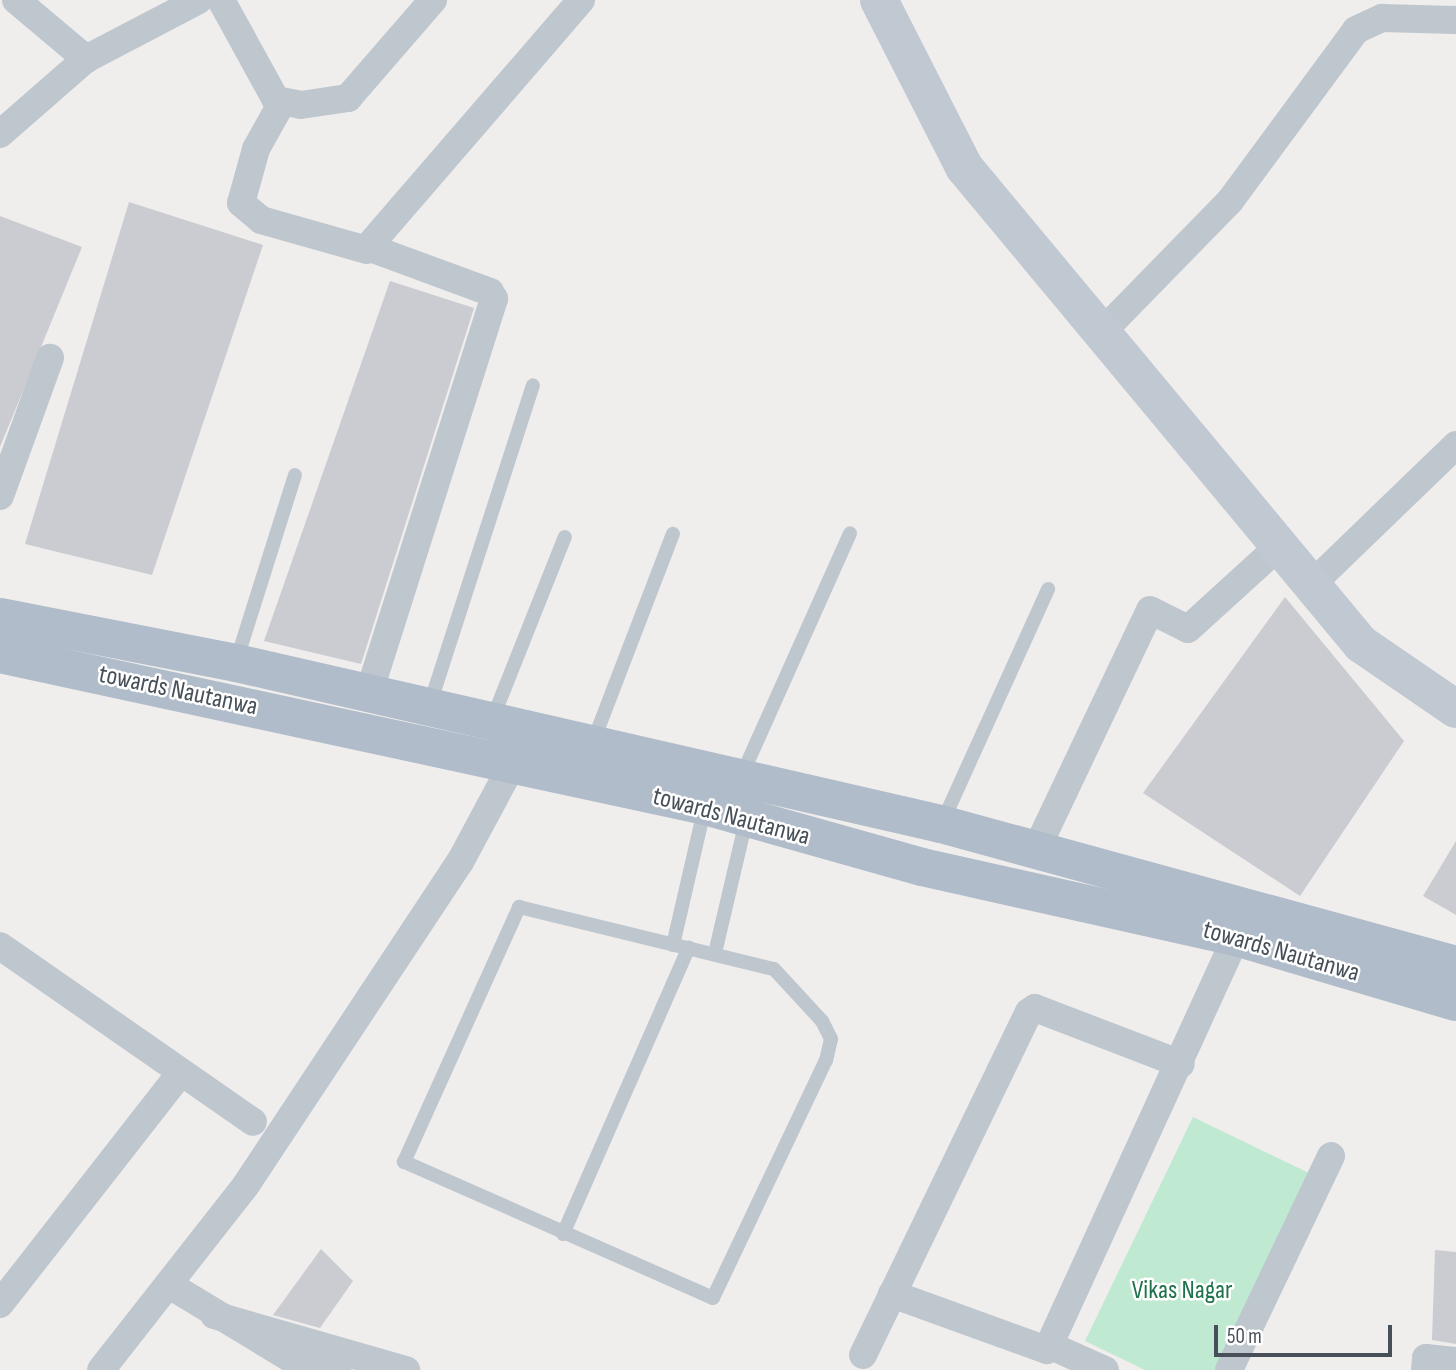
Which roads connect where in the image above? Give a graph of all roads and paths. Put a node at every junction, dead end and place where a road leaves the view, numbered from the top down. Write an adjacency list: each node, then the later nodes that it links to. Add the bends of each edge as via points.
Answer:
1 (16, 0): 10 (street)
2 (221, 0): 11 (street)
3 (433, 0): 11 (street, via 348,98)
4 (581, 0): 13 (street)
5 (879, 0): 14 (street, via 964,167)
6 (1453, 0): 8 (street)
7 (188, 2): 10 (street)
8 (1456, 5)
9 (1456, 20): 14 (street, via 1382,18 1356,30 1230,201)
10 (86, 59): 12 (street)
11 (281, 104): 13 (street, via 256,149 241,203 261,220)
12 (0, 134)
13 (367, 250): 29 (street, via 490,292 494,299)
14 (1104, 330): 23 (street)
15 (50, 358): 19 (street)
16 (533, 385): 30 (lane)
17 (1456, 445): 24 (street)
18 (295, 475): 28 (lane)
19 (0, 496)
20 (850, 533): 35 (lane)
21 (673, 534): 33 (lane)
22 (565, 537): 32 (lane)
23 (1278, 547): 24 (street); 39 (street, via 1188,629 1150,610)
24 (1310, 586): 31 (street, via 1361,644)
25 (1048, 589): 38 (lane)
26 (0, 617): 28 (main road)
27 (0, 653): 34 (main road, towards Nautanwa)
28 (236, 663): 29 (main road)
29 (368, 696): 30 (main road)
30 (428, 708): 32 (main road)
31 (1456, 709)
32 (492, 720): 33 (main road)
33 (593, 742): 35 (main road)
34 (512, 765): 36 (main road, towards Nautanwa); 52 (street, via 460,862 246,1185)
35 (741, 778): 38 (main road)
36 (705, 806): 37 (main road, towards Nautanwa); 41 (lane)
37 (746, 821): 40 (main road, towards Nautanwa); 44 (lane)
38 (941, 824): 39 (main road)
39 (1037, 848): 45 (main road)
40 (1237, 937): 46 (main road, towards Nautanwa); 47 (street)
41 (673, 944): 42 (lane); 51 (lane, via 519,907 404,1154 407,1164)
42 (689, 947): 44 (lane); 51 (lane)
43 (2, 952): 48 (street)
44 (715, 953): 51 (lane, via 788,978 831,1039 717,1295 709,1299)
45 (1456, 965)
46 (1456, 1002)
47 (1181, 1064): 53 (street, via 1032,1009); 56 (street)
48 (181, 1072): 49 (street); 54 (street)
49 (253, 1122)
50 (1331, 1156): 64 (street)
51 (563, 1234)
52 (171, 1286): 55 (street); 60 (street)
53 (892, 1294): 56 (street, via 1043,1350); 57 (street)
54 (0, 1304)
55 (214, 1315): 59 (street); 62 (street)
56 (1051, 1346): 63 (street)
57 (863, 1355)
58 (1456, 1361): 65 (street, via 1426,1358)
59 (286, 1364): 61 (street)
60 (101, 1370)
61 (338, 1370)
62 (406, 1370)
63 (1105, 1370)
64 (1229, 1370)
65 (1425, 1370)

